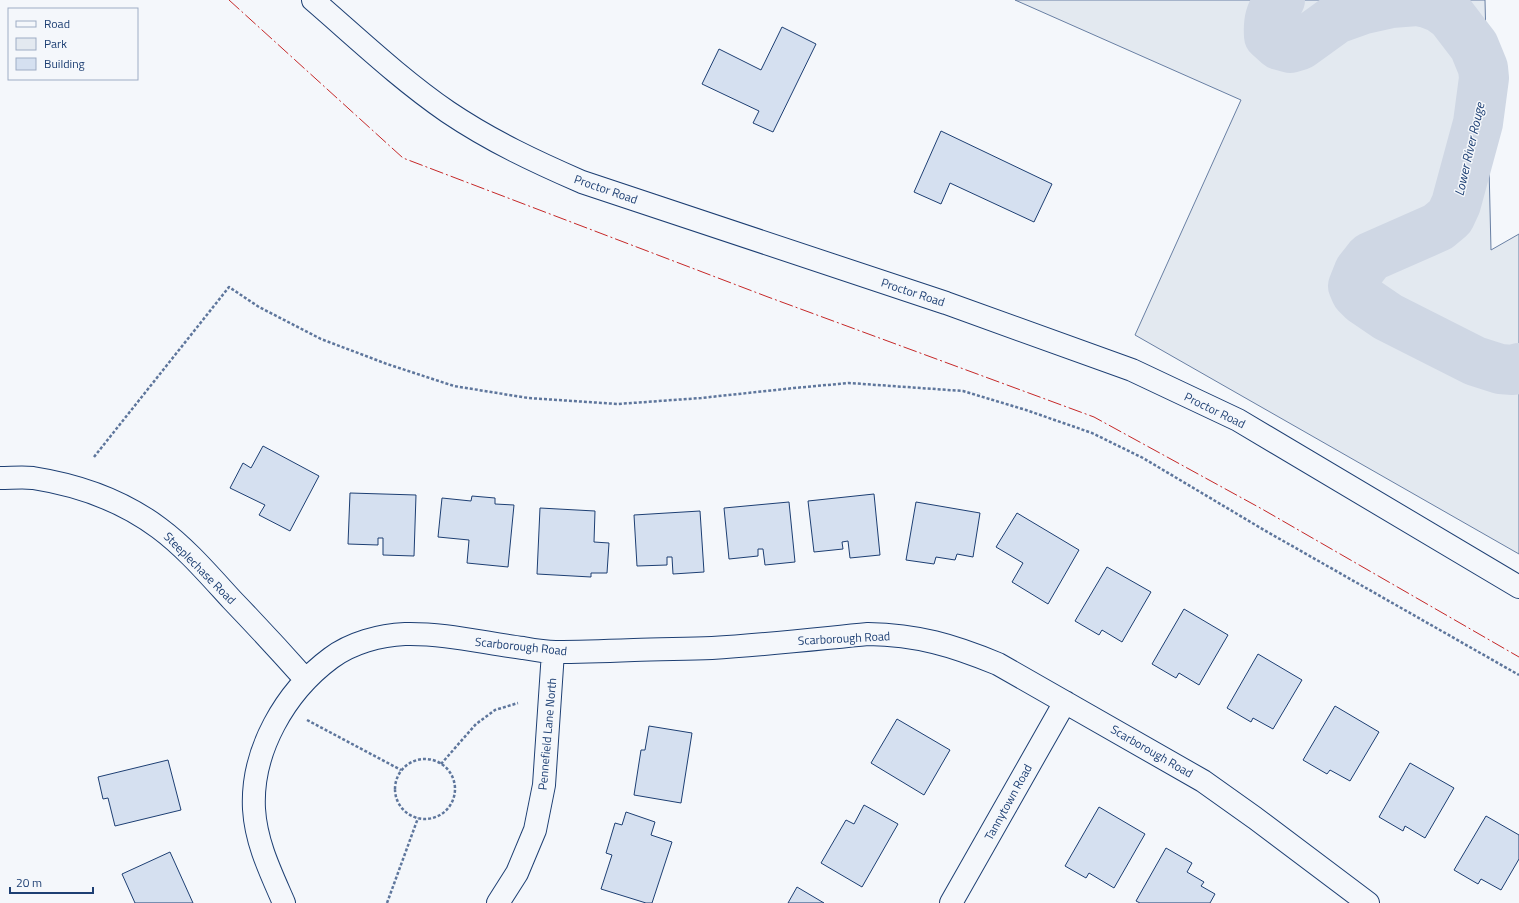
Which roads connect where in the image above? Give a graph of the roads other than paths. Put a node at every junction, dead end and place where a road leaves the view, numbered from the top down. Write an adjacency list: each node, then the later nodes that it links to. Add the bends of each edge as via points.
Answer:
1 (313, 0): 3 (street, Proctor Road, via 394,70 447,111 490,138 540,164 582,182 938,300 1132,370 1238,420)
2 (0, 478): 5 (street, Steeplechase Road, via 32,478 62,484 129,508 185,550)
3 (1519, 587)
4 (553, 652): 5 (street, Scarborough Road, via 432,635 403,634 374,639 351,647 332,658); 6 (street, Scarborough Road, via 712,648 868,634 894,635 964,650 998,664); 8 (street, Pennefield Lane North, via 544,785 535,830 517,873)
5 (306, 680): 7 (street, Scarborough Road, via 285,704 264,746 258,768 254,808 263,855)
6 (1065, 702): 9 (street, Tannytown Road); 10 (street, Scarborough Road, via 1203,781)
7 (284, 903)
8 (498, 903)
9 (951, 903)
10 (1368, 903)

